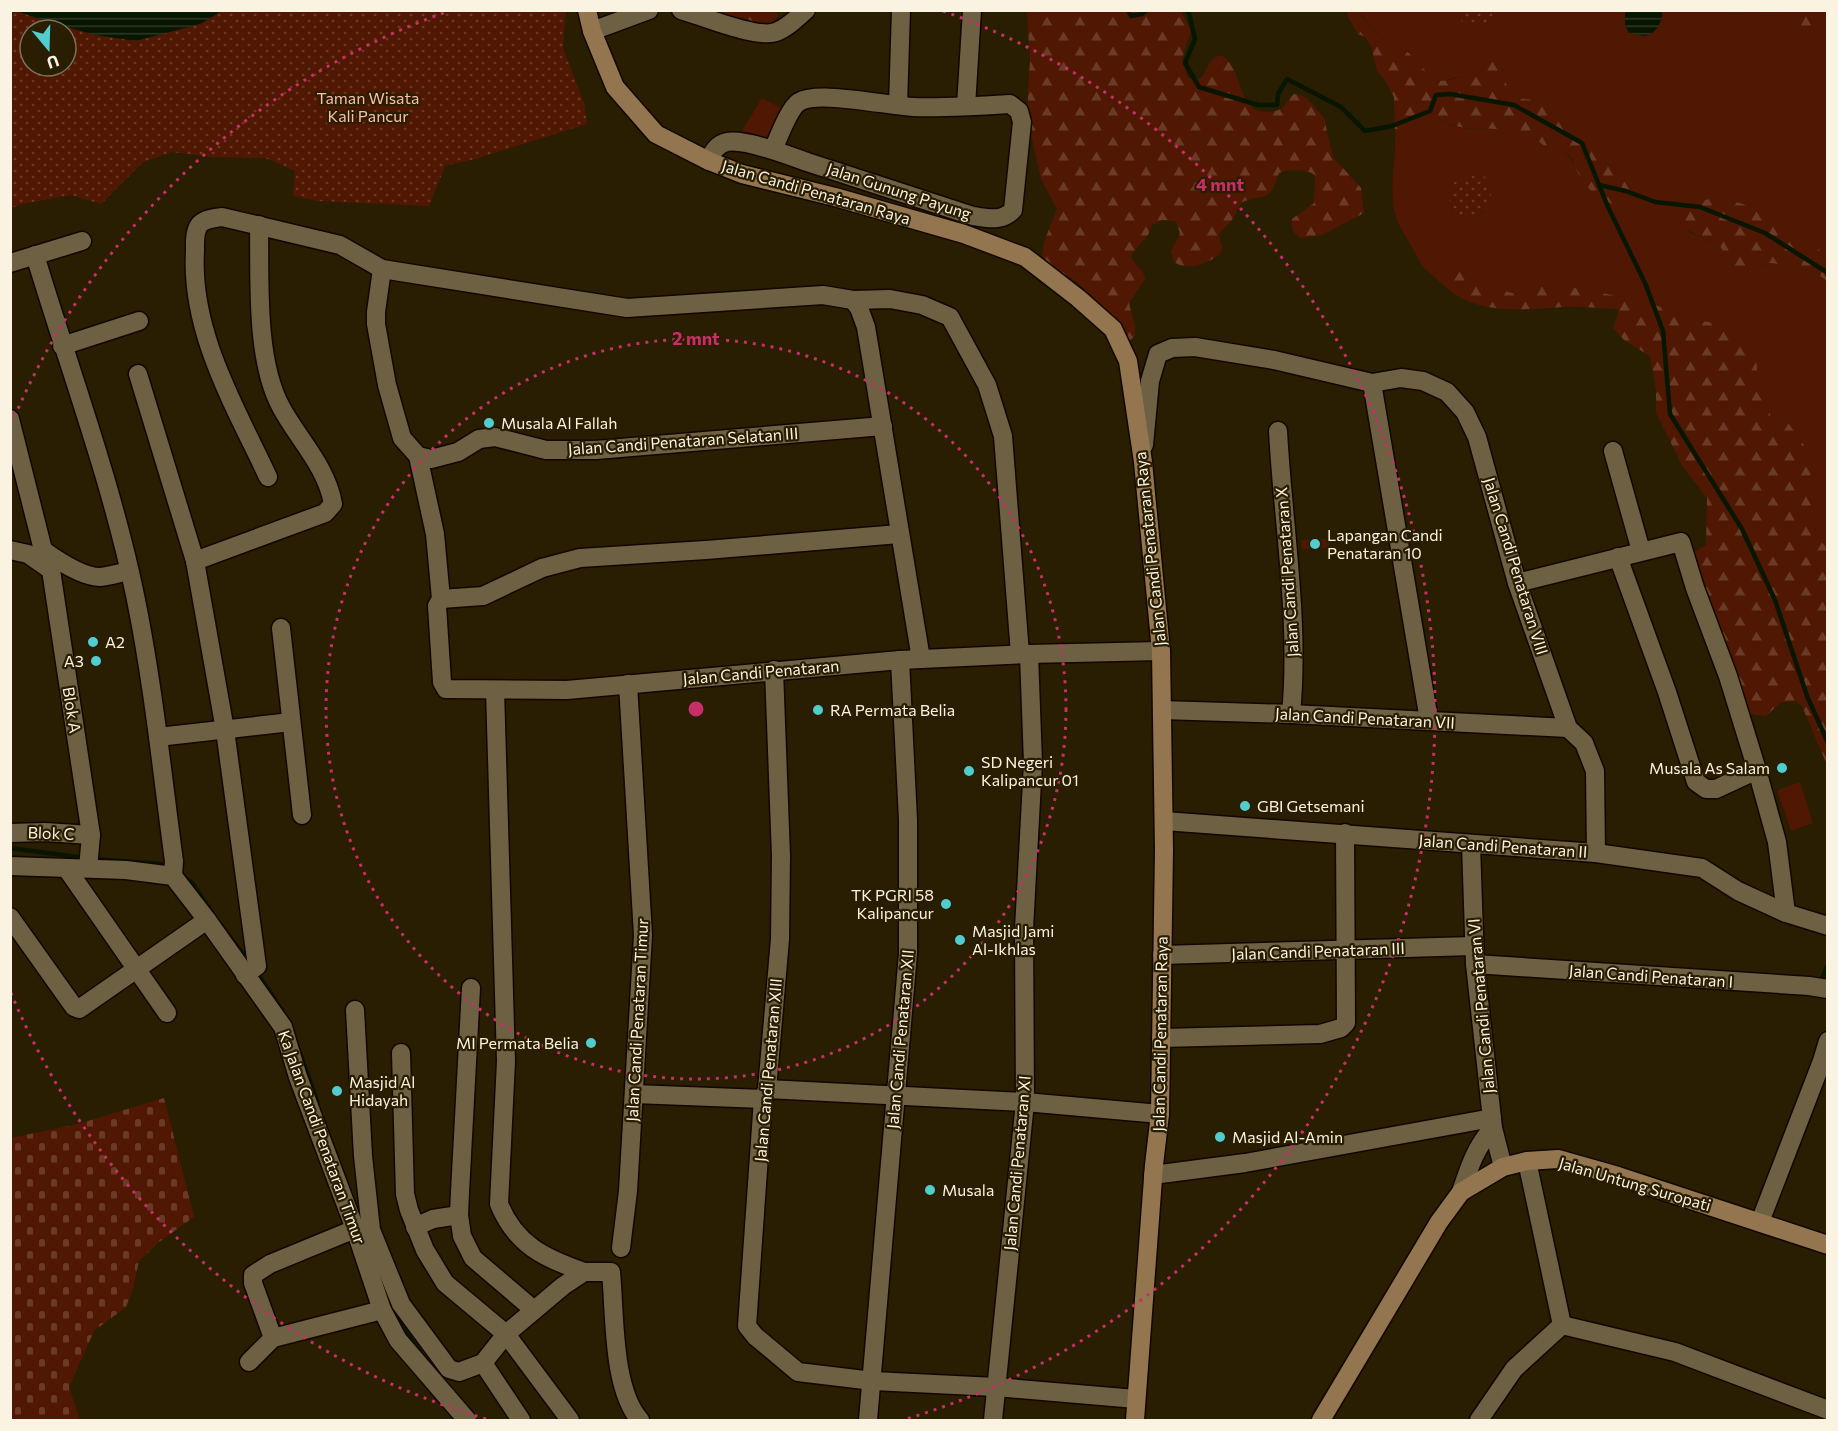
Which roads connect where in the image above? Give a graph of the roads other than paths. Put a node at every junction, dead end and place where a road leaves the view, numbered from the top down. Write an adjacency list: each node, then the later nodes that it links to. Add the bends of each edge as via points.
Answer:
1 (587, 10): 7 (main road, Jalan Candi Penataran Raya)
2 (649, 10): 7 (street)
3 (681, 10): 4 (street, via 737,29 767,34 789,25)
4 (806, 10)
5 (901, 10): 8 (street)
6 (972, 10): 9 (street)
7 (592, 31): 11 (main road, Jalan Candi Penataran Raya, via 615,87 636,113 656,134)
8 (898, 105): 9 (street, Jalan Gunung Payung); 10 (street, Jalan Gunung Payung, via 841,99 798,102)
9 (966, 106): 10 (street, Jalan Gunung Payung, via 1010,104 1019,111 1022,122 1013,210 999,219 973,216)
10 (773, 150): 11 (street, Jalan Gunung Payung, via 727,142 713,152)
11 (709, 161): 27 (main road, Jalan Candi Penataran Raya, via 742,174 964,234 1025,257 1113,329 1128,361)
12 (258, 225): 16 (street, via 340,245); 28 (street, via 222,217 200,224 196,234 194,286 199,317 223,382); 33 (street, via 266,366 280,406 306,444 331,492 333,504 325,513)
13 (82, 241): 14 (street)
14 (35, 255): 15 (street); 19 (street)
15 (10, 263)
16 (382, 269): 17 (street, Jalan Candi Penataran XI, via 627,308 823,295); 26 (street, via 376,318 387,385 402,438)
17 (853, 300): 23 (street, via 866,327); 39 (street, Jalan Candi Penataran XI, via 890,299 922,305 950,317 987,385 1003,436)
18 (139, 321): 19 (street)
19 (62, 346): 34 (street)
20 (138, 374): 33 (street)
21 (1372, 383): 27 (street, via 1274,360 1195,347 1172,348 1158,354 1152,368); 35 (street, Jalan Candi Penataran VIII, via 1401,378 1423,381 1447,392 1465,412 1477,437); 47 (street)
22 (10, 419): 34 (street, via 43,550 94,576)
23 (883, 426): 26 (street, Jalan Candi Penataran Selatan III, via 596,450 546,450 495,437 479,439 458,452 431,459); 29 (street)
24 (1278, 431): 46 (street, Jalan Candi Penataran X, via 1293,620)
25 (1613, 451): 31 (street)
26 (418, 456): 36 (street, via 435,534)
27 (1143, 462): 38 (main road, Jalan Candi Penataran Raya)
28 (268, 477)
29 (899, 534): 36 (street, via 580,558 542,568 483,596); 40 (street)
30 (10, 550): 59 (street, Blok A, via 28,554 51,570)
31 (1641, 552): 32 (street); 52 (street, via 1681,542)
32 (1618, 557): 35 (street); 52 (street, via 1696,782 1706,789 1716,789)
33 (195, 561): 50 (street)
34 (129, 571): 51 (street)
35 (1517, 583): 49 (street, Jalan Candi Penataran VIII)
36 (439, 603): 44 (street, Jalan Candi Penataran, via 442,682 446,689)
37 (281, 628): 48 (street)
38 (1161, 651): 39 (street, Jalan Candi Penataran); 45 (main road, Jalan Candi Penataran Raya)
39 (1024, 654): 40 (street, Jalan Candi Penataran); 83 (street, Jalan Candi Penataran XI, via 1033,763 1024,929)
40 (921, 659): 41 (street, Jalan Candi Penataran)
41 (900, 660): 42 (street, Jalan Candi Penataran); 82 (street, Jalan Candi Penataran XII, via 908,820 909,953)
42 (774, 670): 43 (street, Jalan Candi Penataran); 81 (street, Jalan Candi Penataran XIII, via 780,939)
43 (628, 684): 44 (street, Jalan Candi Penataran, via 567,690); 80 (street, Jalan Candi Penataran Timur, via 643,935)
44 (495, 690): 96 (street, via 506,1061 499,1204 506,1222 528,1246 552,1261)
45 (1162, 710): 46 (street, Jalan Candi Penataran VII); 54 (main road, Jalan Candi Penataran Raya)
46 (1291, 714): 47 (street, Jalan Candi Penataran VII)
47 (1429, 720): 49 (street, Jalan Candi Penataran VII)
48 (291, 723): 50 (street); 53 (street)
49 (1568, 728): 58 (street, Jalan Candi Penataran VIII, via 1584,743 1595,771)
50 (225, 730): 51 (street); 71 (street)
51 (158, 737): 62 (street)
52 (1757, 770): 63 (street, via 1777,842)
53 (302, 815)
54 (1164, 821): 56 (street, Jalan Candi Penataran II); 68 (main road, Jalan Candi Penataran Raya)
55 (10, 833): 59 (street, Blok C, via 45,832)
56 (1345, 833): 57 (street, Jalan Candi Penataran II); 67 (street)
57 (1471, 844): 58 (street, Jalan Candi Penataran II); 69 (street, Jalan Candi Penataran VI)
58 (1596, 853): 63 (street, Jalan Candi Penataran II, via 1702,868 1738,891)
59 (90, 854): 61 (street); 62 (street, via 126,870)
60 (10, 866): 61 (street)
61 (67, 869): 70 (street)
62 (173, 870): 65 (street, Ka Jalan Candi Penataran Timur)
63 (1786, 913): 66 (street, Jalan Candi Penataran II)
64 (10, 917): 70 (street, via 74,1007 79,1009)
65 (207, 920): 70 (street); 71 (street, Ka Jalan Candi Penataran Timur)
66 (1827, 926)
67 (1345, 950): 68 (street, Jalan Candi Penataran III); 69 (street, Jalan Candi Penataran III); 76 (street, via 1346,1023 1341,1028 1320,1034)
68 (1162, 955): 76 (main road, Jalan Candi Penataran Raya)
69 (1474, 955): 73 (street, Jalan Candi Penataran I); 85 (street, Jalan Candi Penataran VI)
70 (136, 969): 75 (street)
71 (251, 970): 93 (street, Ka Jalan Candi Penataran Timur, via 283,1027)
72 (471, 988): 90 (street)
73 (1819, 988)
74 (355, 1010): 103 (street, via 371,1230 401,1304 449,1369 459,1372)
75 (167, 1013)
76 (1161, 1038): 84 (main road, Jalan Candi Penataran Raya)
77 (1827, 1041): 79 (street)
78 (400, 1053): 92 (street, via 405,1194)
79 (1825, 1062): 91 (street)
80 (634, 1094): 81 (street); 95 (street, Jalan Candi Penataran Timur)
81 (765, 1094): 82 (street); 104 (street, Jalan Candi Penataran XIII, via 747,1326 798,1372)
82 (895, 1094): 83 (street); 104 (street, Jalan Candi Penataran XII)
83 (1025, 1102): 84 (street); 105 (street, Jalan Candi Penataran XI)
84 (1160, 1114): 88 (main road, Jalan Candi Penataran Raya)
85 (1493, 1123): 87 (street, Jalan Candi Penataran VI); 88 (street); 89 (street, via 1472,1159)
86 (1527, 1161): 87 (main road, Jalan Untung Suropati); 91 (main road, Jalan Untung Suropati, via 1558,1159); 99 (street)
87 (1503, 1167): 89 (main road, Jalan Untung Suropati)
88 (1153, 1175): 106 (main road, Jalan Candi Penataran Raya)
89 (1461, 1192): 115 (main road, Jalan Untung Suropati, via 1439,1222)
90 (459, 1215): 92 (street); 98 (street, via 462,1236 473,1258)
91 (1760, 1222): 94 (main road, Jalan Untung Suropati)
92 (415, 1227): 100 (street, via 445,1283)
93 (355, 1229): 97 (street, Ka Jalan Candi Penataran Timur); 101 (street, via 270,1264 253,1275)
94 (1827, 1245)
95 (621, 1248)
96 (584, 1272): 98 (street); 111 (street, via 611,1272 619,1374 632,1412)
97 (382, 1310): 101 (street); 108 (street, Ka Jalan Candi Penataran Timur, via 398,1340)
98 (534, 1310): 100 (street)
99 (1562, 1325): 107 (street, via 1675,1352); 116 (street, via 1514,1369)
100 (506, 1334): 103 (street); 110 (street)
101 (273, 1338): 102 (street)
102 (249, 1362)
103 (483, 1363): 109 (street)
104 (873, 1381): 105 (street); 112 (street, Jalan Candi Penataran XII)
105 (996, 1387): 106 (street); 113 (street, Jalan Candi Penataran XI)
106 (1136, 1399): 114 (main road, Jalan Candi Penataran Raya)
107 (1827, 1410)
108 (466, 1420)
109 (521, 1420)
110 (570, 1420)
111 (640, 1420)
112 (868, 1420)
113 (993, 1420)
114 (1135, 1420)
115 (1321, 1420)
116 (1479, 1420)

